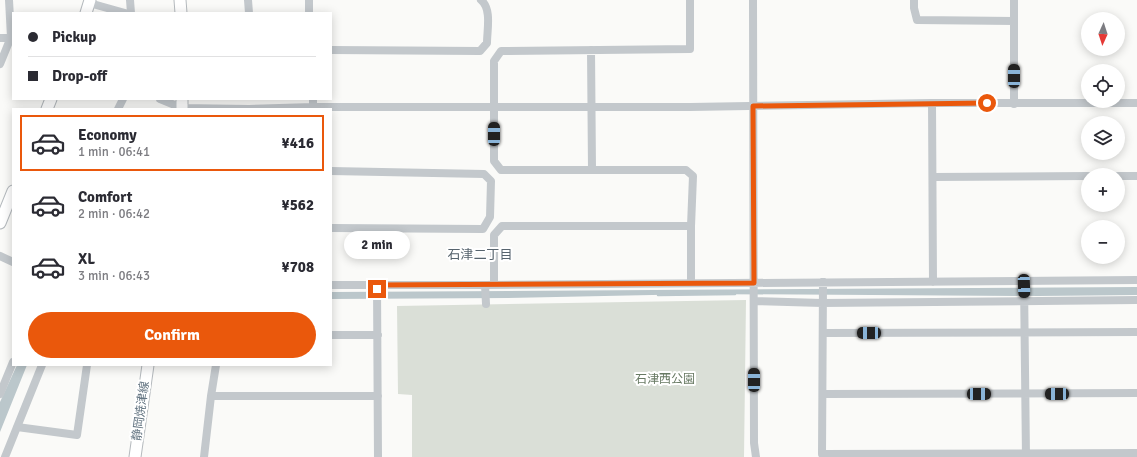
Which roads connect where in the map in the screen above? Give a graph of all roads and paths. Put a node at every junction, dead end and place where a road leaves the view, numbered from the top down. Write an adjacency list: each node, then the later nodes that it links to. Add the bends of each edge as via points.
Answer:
1 (9, 0): 19 (street)
2 (130, 0): 13 (street)
3 (180, 0): 14 (main road)
4 (248, 0): 15 (street)
5 (309, 0): 16 (street)
6 (481, 0): 20 (street, via 487,9 487,43 480,51)
7 (690, 0): 21 (street, via 690,49)
8 (753, 0): 30 (street)
9 (914, 0): 17 (street, via 917,20)
10 (1014, 0): 17 (street)
11 (88, 5): 12 (street)
12 (120, 12)
13 (130, 12)
14 (181, 12)
15 (249, 12)
16 (310, 12)
17 (1014, 21): 26 (street)
18 (0, 38): 19 (street)
19 (12, 38): 22 (street)
20 (332, 50)
21 (591, 50): 29 (street); 33 (street, via 501,51 494,61)
22 (0, 64)
23 (164, 100): 27 (street)
24 (932, 103): 26 (street); 30 (street); 39 (street)
25 (1137, 103): 26 (street)
26 (1014, 104)
27 (182, 105): 31 (street)
28 (313, 105): 32 (street); 33 (street)
29 (592, 106): 30 (street); 33 (street); 34 (street)
30 (753, 106): 49 (street)
31 (232, 108)
32 (265, 108)
33 (494, 108): 34 (street, via 494,161 501,170)
34 (592, 170): 42 (street, via 686,170 693,176)
35 (332, 171): 43 (street, via 484,174 491,181 491,203 490,217 483,229)
36 (1081, 176): 39 (street)
37 (1125, 176): 38 (street)
38 (1137, 176)
39 (932, 177): 47 (street)
40 (12, 194): 41 (main road)
41 (0, 223)
42 (691, 226): 48 (street); 52 (street, via 502,226 494,234)
43 (332, 228)
44 (0, 256): 45 (street)
45 (12, 262)
46 (1137, 280): 50 (street)
47 (933, 282): 50 (street); 53 (street)
48 (691, 283): 49 (street); 52 (street)
49 (754, 283): 53 (street); 56 (street)
50 (1024, 284): 57 (street)
51 (332, 285): 54 (street)
52 (489, 285): 54 (street); 59 (street)
53 (823, 285): 58 (street)
54 (377, 287): 64 (street)
55 (1137, 300): 57 (street)
56 (754, 301): 58 (street); 83 (street)
57 (1024, 301): 58 (street); 60 (street)
58 (822, 303): 62 (street)
59 (486, 304)
60 (1024, 332): 61 (street); 62 (street); 73 (street)
61 (1137, 332)
62 (823, 333): 72 (street)
63 (332, 335): 64 (street)
64 (378, 336): 75 (street)
65 (12, 364): 71 (street)
66 (42, 366): 76 (street)
67 (87, 366): 76 (street, via 77,435)
68 (148, 366): 80 (main road, 静岡焼津線)
69 (216, 366): 74 (street)
70 (1137, 393): 73 (street)
71 (0, 394)
72 (823, 394): 73 (street); 78 (street, via 822,454)
73 (1025, 394): 78 (street)
74 (211, 396): 75 (street); 81 (street)
75 (378, 396): 82 (street)
76 (17, 427): 79 (street)
77 (1137, 453): 78 (street)
78 (1026, 455)
79 (4, 457)
80 (135, 457)
81 (204, 457)
82 (378, 457)
83 (756, 457)

